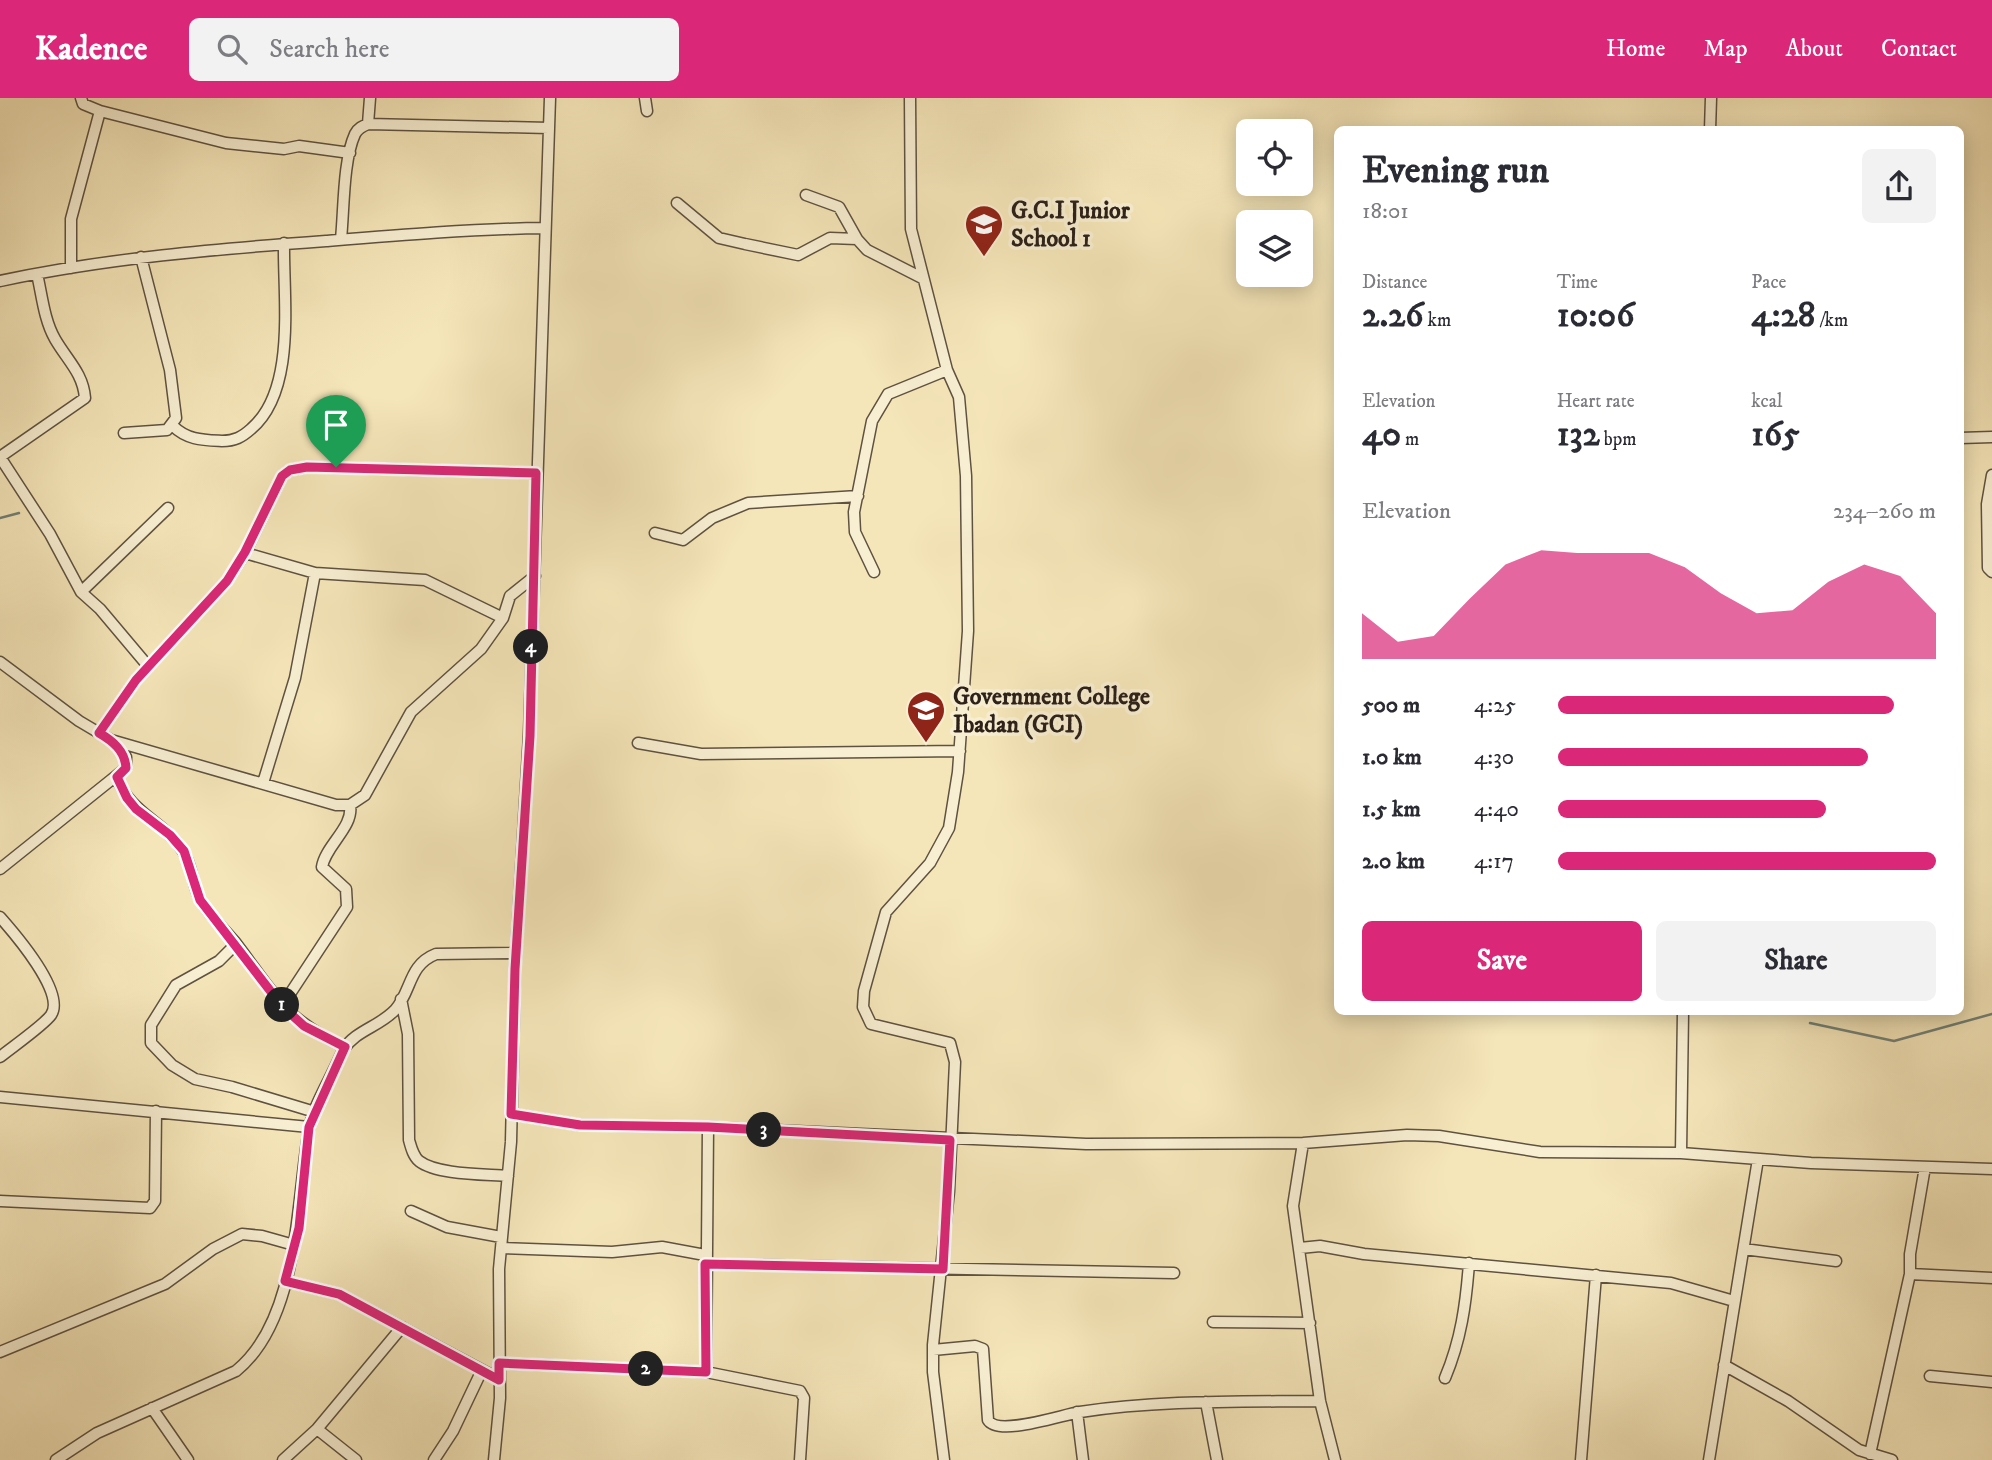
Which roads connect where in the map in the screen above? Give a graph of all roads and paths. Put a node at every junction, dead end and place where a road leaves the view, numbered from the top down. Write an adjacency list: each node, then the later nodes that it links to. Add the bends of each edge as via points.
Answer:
1 (81, 98): 7 (street, via 86,106)
2 (370, 98): 9 (street)
3 (550, 98): 11 (street)
4 (645, 98): 8 (street)
5 (910, 98): 22 (street, via 911,229)
6 (1711, 98): 10 (street)
7 (100, 111): 12 (street, via 226,143); 20 (street, via 71,219)
8 (647, 111)
9 (368, 124): 11 (street); 12 (street, via 356,132)
10 (1710, 126)
11 (549, 128): 15 (street)
12 (350, 153): 17 (street)
13 (806, 195): 16 (street, via 839,207)
14 (677, 203): 16 (street, via 719,238 797,255 830,238)
15 (544, 229): 17 (street); 30 (street)
16 (857, 239): 22 (street, via 867,250)
17 (341, 240): 18 (street)
18 (284, 243): 19 (street); 25 (street, via 281,376 263,417 239,439 230,441 193,439)
19 (141, 257): 20 (street); 25 (street, via 175,396)
20 (71, 268): 21 (street)
21 (37, 274): 23 (street); 29 (street, via 49,324 77,371 85,398)
22 (922, 278): 24 (street)
23 (0, 281)
24 (947, 370): 32 (street, via 888,394 872,421); 47 (street, via 959,397 966,476 968,631)
25 (173, 426): 26 (street)
26 (124, 433)
27 (1992, 437): 28 (street)
28 (1964, 438)
29 (0, 457): 40 (street)
30 (536, 473): 35 (street, via 336,467 290,470 282,476); 39 (street)
31 (1992, 475): 37 (street, via 1987,504 1988,568)
32 (858, 496): 34 (street, via 748,503 712,518 683,540); 36 (street, via 855,532)
33 (168, 508): 40 (street)
34 (655, 533)
35 (245, 552): 38 (street); 43 (street, via 217,595)
36 (874, 572)
37 (1992, 572)
38 (316, 573): 41 (street, via 425,580); 49 (street, via 295,678)
39 (535, 576): 41 (street, via 510,596); 54 (street)
40 (81, 592): 43 (street)
41 (503, 618): 50 (street, via 481,649 411,712 365,795)
42 (0, 662): 44 (street)
43 (148, 666): 44 (street)
44 (99, 733): 45 (street)
45 (111, 740): 48 (street, via 126,757 126,768); 49 (street)
46 (638, 743): 47 (street, via 723,755)
47 (960, 751): 66 (street, via 949,828 930,863 886,912 872,954 863,1007 871,1024 950,1043 955,1062)
48 (117, 777): 51 (street, via 94,790); 53 (street, via 136,809 184,851 200,900)
49 (263, 783): 50 (street)
50 (350, 805): 56 (street, via 350,817 322,867 346,889 347,907)
51 (0, 869)
52 (0, 917): 59 (street, via 34,961 54,1005 49,1017)
53 (236, 944): 56 (street); 62 (street, via 219,961 177,985 151,1025 151,1043 172,1065 195,1079)
54 (516, 953): 55 (street, via 425,958); 63 (street)
55 (401, 999): 58 (street, via 396,1009); 72 (street, via 408,1034 409,1140 414,1154 419,1161 454,1172)
56 (282, 1006): 58 (street, via 304,1026)
57 (1683, 1015): 68 (street)
58 (345, 1047): 62 (street)
59 (0, 1057)
60 (0, 1097): 61 (street)
61 (156, 1111): 64 (street); 73 (street, via 155,1201 150,1208)
62 (315, 1112): 64 (street)
63 (511, 1114): 65 (street, via 580,1125); 72 (street)
64 (309, 1127): 77 (street)
65 (708, 1127): 66 (street); 81 (street)
66 (950, 1140): 67 (street); 84 (street)
67 (1303, 1143): 68 (street, via 1407,1135 1540,1152); 75 (street, via 1293,1206)
68 (1681, 1153): 69 (street)
69 (1758, 1159): 70 (street); 80 (street)
70 (1925, 1167): 71 (street); 86 (street)
71 (1992, 1169)
72 (508, 1176): 76 (street)
73 (0, 1200)
74 (411, 1210): 76 (street, via 447,1227)
75 (1298, 1234): 78 (street); 79 (street)
76 (501, 1242): 81 (street, via 612,1252 662,1247); 96 (street)
77 (294, 1245): 89 (street); 95 (street, via 242,1234 165,1284)
78 (1320, 1246): 79 (street); 83 (street)
79 (1300, 1248): 92 (street)
80 (1744, 1249): 82 (street); 90 (street)
81 (705, 1259): 84 (street); 99 (street)
82 (1836, 1261)
83 (1469, 1263): 87 (street); 101 (street, via 1465,1316)
84 (943, 1269): 85 (street); 94 (street)
85 (1174, 1273)
86 (1910, 1274): 88 (street); 109 (street)
87 (1596, 1275): 90 (street, via 1671,1283); 122 (street)
88 (1992, 1278)
89 (285, 1281): 93 (street, via 339,1294); 106 (street, via 266,1338 254,1356 236,1371)
90 (1734, 1301): 97 (street)
91 (1213, 1322): 92 (street)
92 (1310, 1323): 104 (street)
93 (402, 1327): 98 (street); 108 (street)
94 (933, 1350): 107 (street, via 983,1349 990,1424 1008,1428); 118 (street)
95 (0, 1352)
96 (499, 1363): 99 (street); 102 (street)
97 (1724, 1365): 110 (street, via 1788,1401); 123 (street)
98 (482, 1370): 102 (street); 115 (street)
99 (706, 1372): 117 (street, via 800,1391 804,1398)
100 (1930, 1376): 103 (street)
101 (1445, 1378)
102 (499, 1380): 116 (street)
103 (1992, 1382)
104 (1320, 1401): 105 (street); 121 (street)
105 (1206, 1402): 107 (street, via 1154,1402); 120 (street)
106 (152, 1408): 111 (street, via 97,1433); 112 (street)
107 (1077, 1412): 119 (street)
108 (317, 1429): 113 (street); 114 (street)
109 (1870, 1454): 110 (street); 124 (street)
110 (1857, 1455)
111 (56, 1460)
112 (188, 1460)
113 (283, 1460)
114 (356, 1460)
115 (435, 1460)
116 (494, 1460)
117 (800, 1460)
118 (944, 1460)
119 (1083, 1460)
120 (1217, 1460)
121 (1335, 1460)
122 (1581, 1460)
123 (1709, 1460)
124 (1892, 1460)

